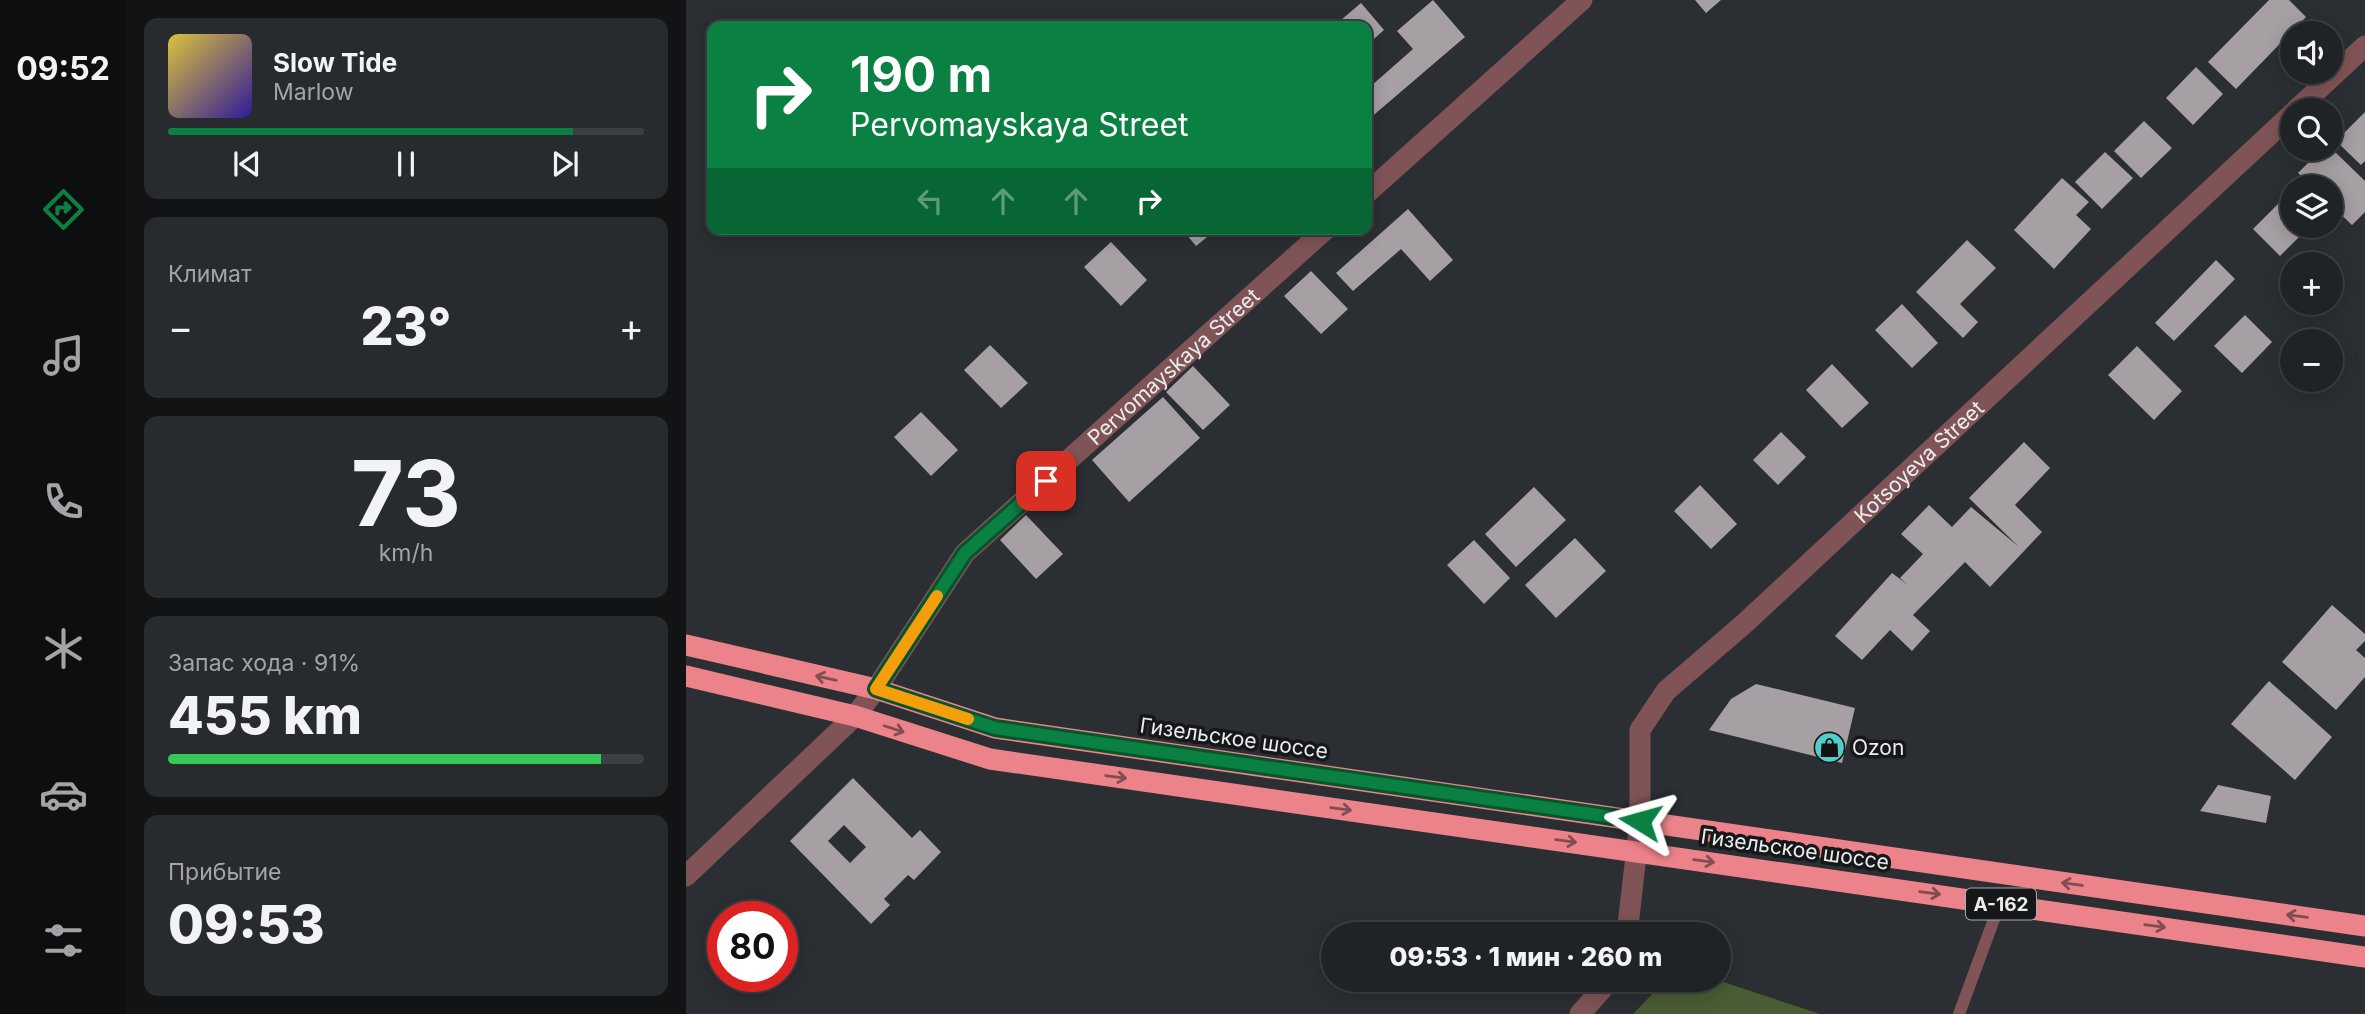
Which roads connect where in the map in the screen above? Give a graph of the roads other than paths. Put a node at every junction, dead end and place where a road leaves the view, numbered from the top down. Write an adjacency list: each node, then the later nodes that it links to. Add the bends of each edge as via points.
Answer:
1 (1582, 0): 5 (street)
2 (2365, 46): 3 (street, Kotsoyeva Street)
3 (2309, 98)
4 (2280, 125): 11 (street, Kotsoyeva Street, via 1745,623 1666,691 1640,730)
5 (1372, 189)
6 (1319, 235): 9 (street, Pervomayskaya Street, via 965,553)
7 (686, 645): 9 (highway, Гизельское шоссе / А-162, one-way to 7)
8 (686, 676): 10 (highway, Гизельское шоссе / А-162)
9 (876, 689): 10 (street, Pervomayskaya Street); 11 (highway, Гизельское шоссе / А-162, via 995,728)
10 (855, 716): 12 (highway, Гизельское шоссе / А-162, one-way to 12, via 990,760); 13 (street, Pervomayskaya Street)
11 (1640, 821): 12 (street, Kotsoyeva Street); 16 (highway, Гизельское шоссе / А-162, one-way to 11)
12 (1637, 851): 14 (highway, Гизельское шоссе / А-162, one-way to 14); 15 (street, Kotsoyeva Street)
13 (686, 876)
14 (2000, 904): 17 (highway, Гизельское шоссе / А-162, one-way to 17); 20 (lane)
15 (1628, 922)
16 (2365, 926)
17 (2365, 957)
18 (1599, 992): 19 (street)
19 (1580, 1014)
20 (1959, 1014)

